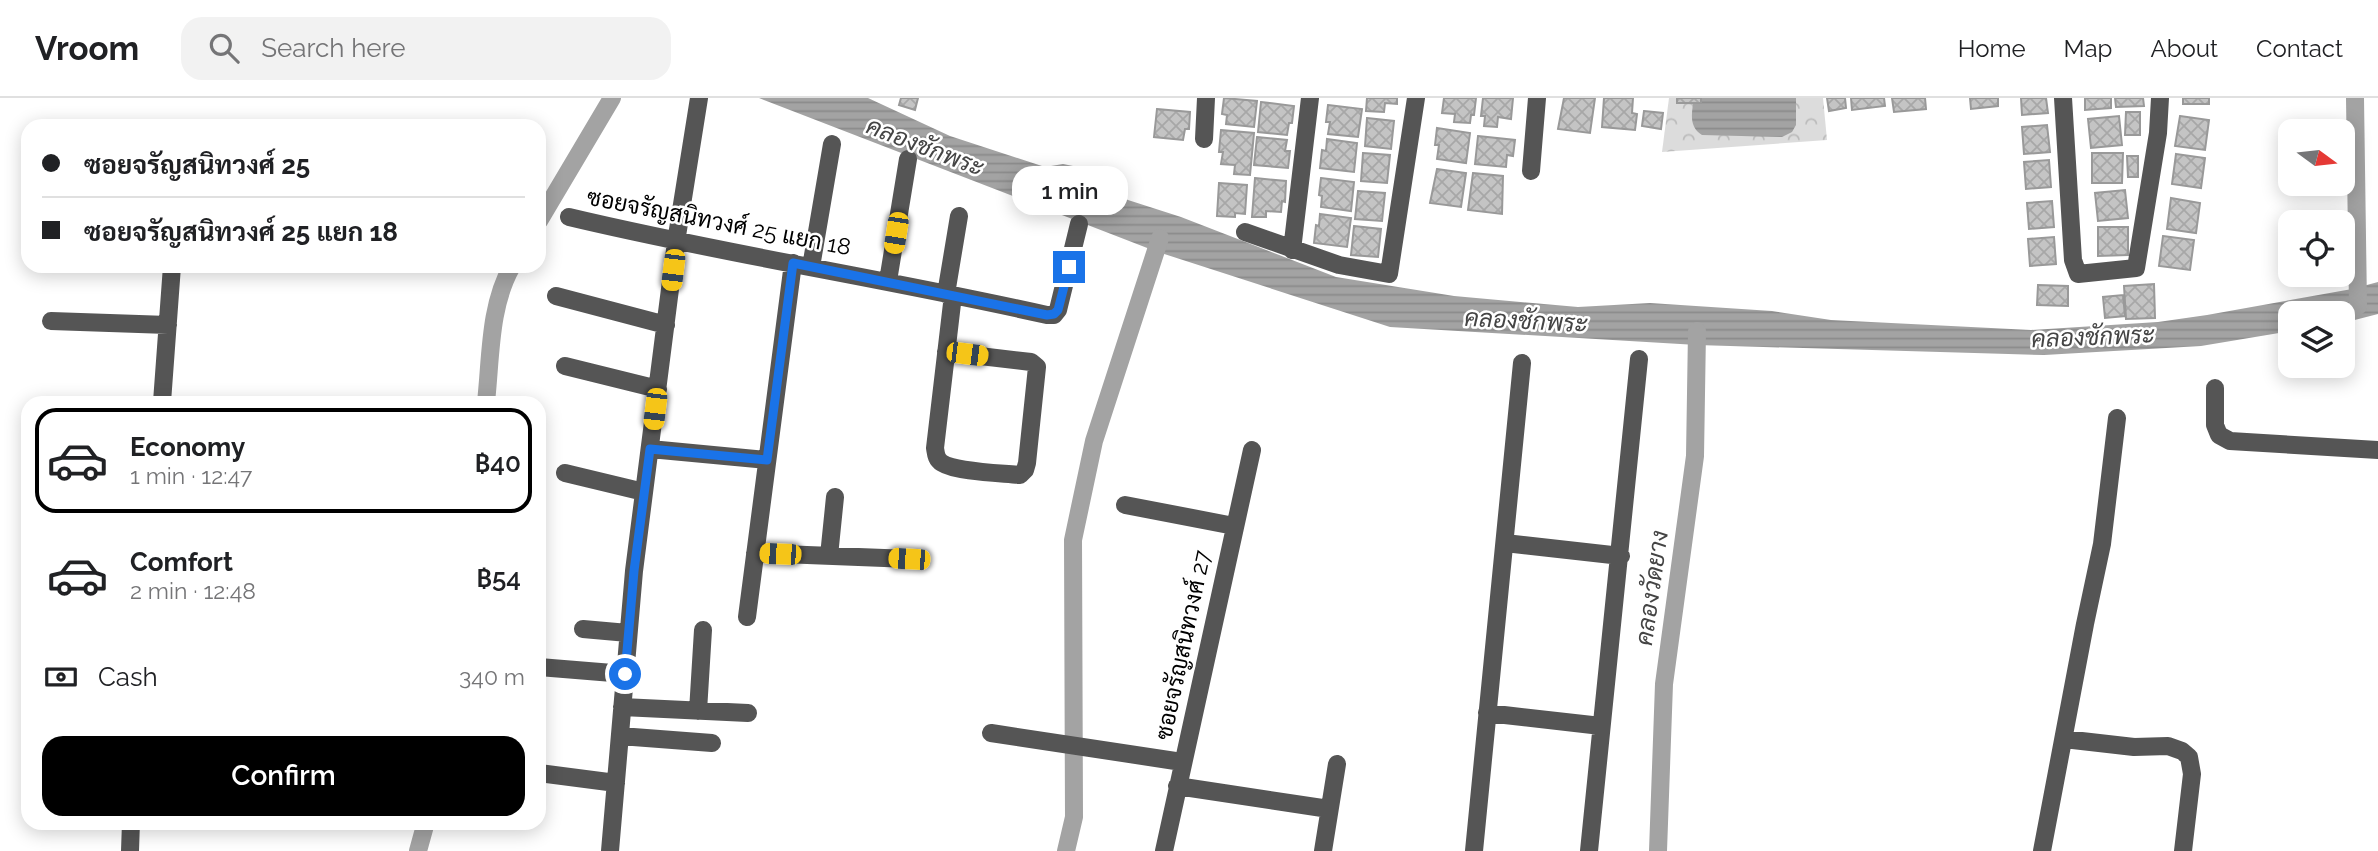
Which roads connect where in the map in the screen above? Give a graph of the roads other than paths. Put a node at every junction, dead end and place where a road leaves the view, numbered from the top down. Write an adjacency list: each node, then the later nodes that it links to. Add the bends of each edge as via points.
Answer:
1 (699, 98): 16 (street)
2 (1206, 98): 8 (street)
3 (1310, 98): 17 (street)
4 (1416, 98): 17 (street, via 1389,274)
5 (1537, 98): 11 (street)
6 (2063, 98): 7 (street, via 2073,260 2078,274 2136,268)
7 (2160, 98)
8 (1204, 139)
9 (832, 144): 18 (street)
10 (908, 159): 20 (street)
11 (1531, 171)
12 (959, 216): 21 (street)
13 (569, 217): 16 (street, ซอยจรัญสนิทวงศ์ 25 แยก 18)
14 (1079, 224): 21 (street, ซอยจรัญสนิทวงศ์ 25 แยก 18, via 1054,314)
15 (1245, 232): 17 (street)
16 (676, 242): 18 (street, ซอยจรัญสนิทวงศ์ 25 แยก 18); 24 (street)
17 (1292, 250)
18 (802, 265): 20 (street, ซอยจรัญสนิทวงศ์ 25 แยก 18); 37 (street)
19 (172, 273): 25 (street)
20 (888, 281): 21 (street, ซอยจรัญสนิทวงศ์ 25 แยก 18)
21 (949, 294): 26 (street)
22 (556, 296): 24 (street)
23 (51, 321): 25 (street)
24 (666, 324): 31 (street)
25 (168, 325): 32 (street)
26 (946, 352): 26 (street, via 1031,362 1037,367 1027,463 1020,475 974,471 943,464 937,457)
27 (1639, 359): 46 (street)
28 (1522, 363): 43 (street)
29 (565, 366): 31 (street)
30 (2215, 388): 36 (street, via 2215,425 2219,435 2230,441)
31 (657, 389): 34 (street)
32 (162, 396)
33 (2117, 418): 61 (street, via 2102,544)
34 (650, 449): 37 (street); 39 (street)
35 (1252, 450): 42 (street, ซอยจรัญสนิทวงศ์ 27)
36 (2378, 450)
37 (767, 460): 44 (street)
38 (565, 473): 39 (street)
39 (644, 492): 51 (street)
40 (835, 497): 45 (street)
41 (1125, 505): 42 (street)
42 (1234, 526): 63 (street, ซอยจรัญสนิทวงศ์ 27)
43 (1505, 543): 46 (street); 57 (street)
44 (755, 552): 45 (street); 48 (street)
45 (829, 556): 47 (street)
46 (1621, 556): 58 (street)
47 (909, 559)
48 (747, 617)
49 (583, 629): 51 (street)
50 (704, 630): 55 (street)
51 (628, 633): 53 (street)
52 (546, 668): 53 (street)
53 (625, 674): 54 (street)
54 (622, 707): 55 (street); 60 (street)
55 (698, 711): 56 (street)
56 (748, 713)
57 (1487, 713): 58 (street); 74 (street)
58 (1601, 726): 75 (street)
59 (991, 733): 63 (street)
60 (620, 736): 62 (street); 66 (street)
61 (2064, 740): 76 (street); 77 (street, via 2168,746 2189,757 2192,774)
62 (712, 743)
63 (1182, 762): 67 (street, ซอยจรัญสนิทวงศ์ 27)
64 (1337, 764): 68 (street)
65 (546, 774): 66 (street)
66 (616, 783): 71 (street)
67 (1177, 786): 68 (street); 72 (street, ซอยจรัญสนิทวงศ์ 27)
68 (1329, 809): 73 (street)
69 (131, 830): 70 (street)
70 (130, 851)
71 (610, 851)
72 (1164, 851)
73 (1323, 851)
74 (1474, 851)
75 (1588, 851)
76 (2042, 851)
77 (2183, 851)

